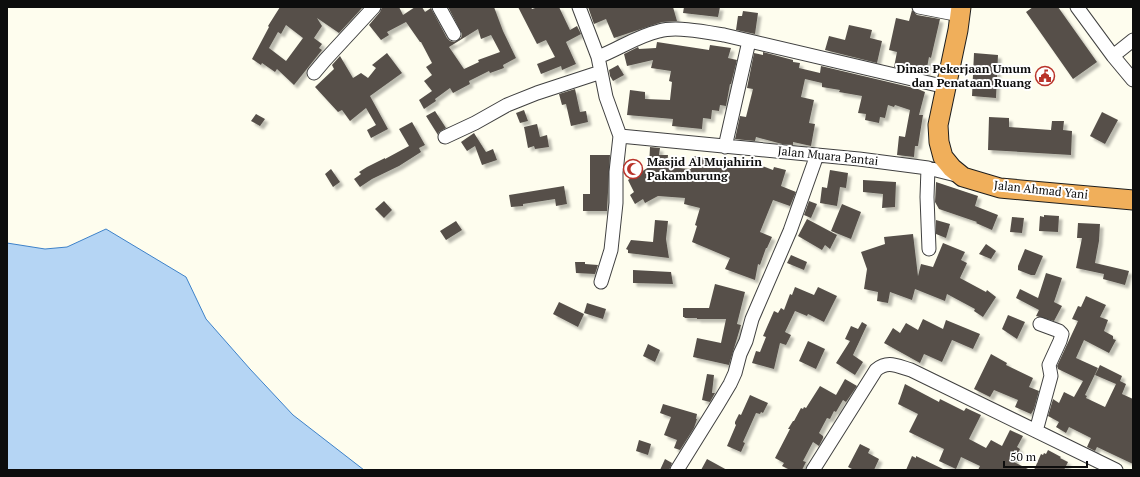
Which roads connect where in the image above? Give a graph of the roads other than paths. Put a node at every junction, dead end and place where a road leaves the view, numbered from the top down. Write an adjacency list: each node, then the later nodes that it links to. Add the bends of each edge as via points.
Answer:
1 (374, 7): 13 (street)
2 (439, 7): 7 (street)
3 (579, 7): 11 (street)
4 (919, 7): 6 (street)
5 (1077, 7): 10 (street)
6 (961, 11): 15 (highway, Jalan Ahmad Yani)
7 (454, 34)
8 (1133, 40): 10 (street)
9 (749, 42): 11 (street, via 700,31 660,30); 15 (street); 18 (street)
10 (1113, 56): 14 (street)
11 (598, 57): 12 (street)
12 (601, 72): 16 (street, via 507,105 476,123); 17 (street, via 606,97)
13 (314, 74)
14 (1133, 80)
15 (946, 87): 21 (highway, Jalan Ahmad Yani, via 938,125 939,142 943,157)
16 (445, 136)
17 (620, 136): 18 (street, Jalan Muara Pantai); 24 (street, via 611,250)
18 (725, 147): 19 (street, Jalan Muara Pantai)
19 (817, 155): 20 (street, Jalan Muara Pantai); 28 (street, via 790,231 752,319 735,373)
20 (928, 168): 21 (street, Jalan Muara Pantai); 23 (street)
21 (963, 177): 22 (highway, Jalan Ahmad Yani, via 1000,188)
22 (1133, 200)
23 (929, 249)
24 (601, 282)
25 (1040, 324): 26 (street, via 1062,334 1049,364 1051,376)
26 (1036, 431): 27 (street, via 911,370 882,364); 29 (street)
27 (816, 469)
28 (677, 470)
29 (1116, 470)

